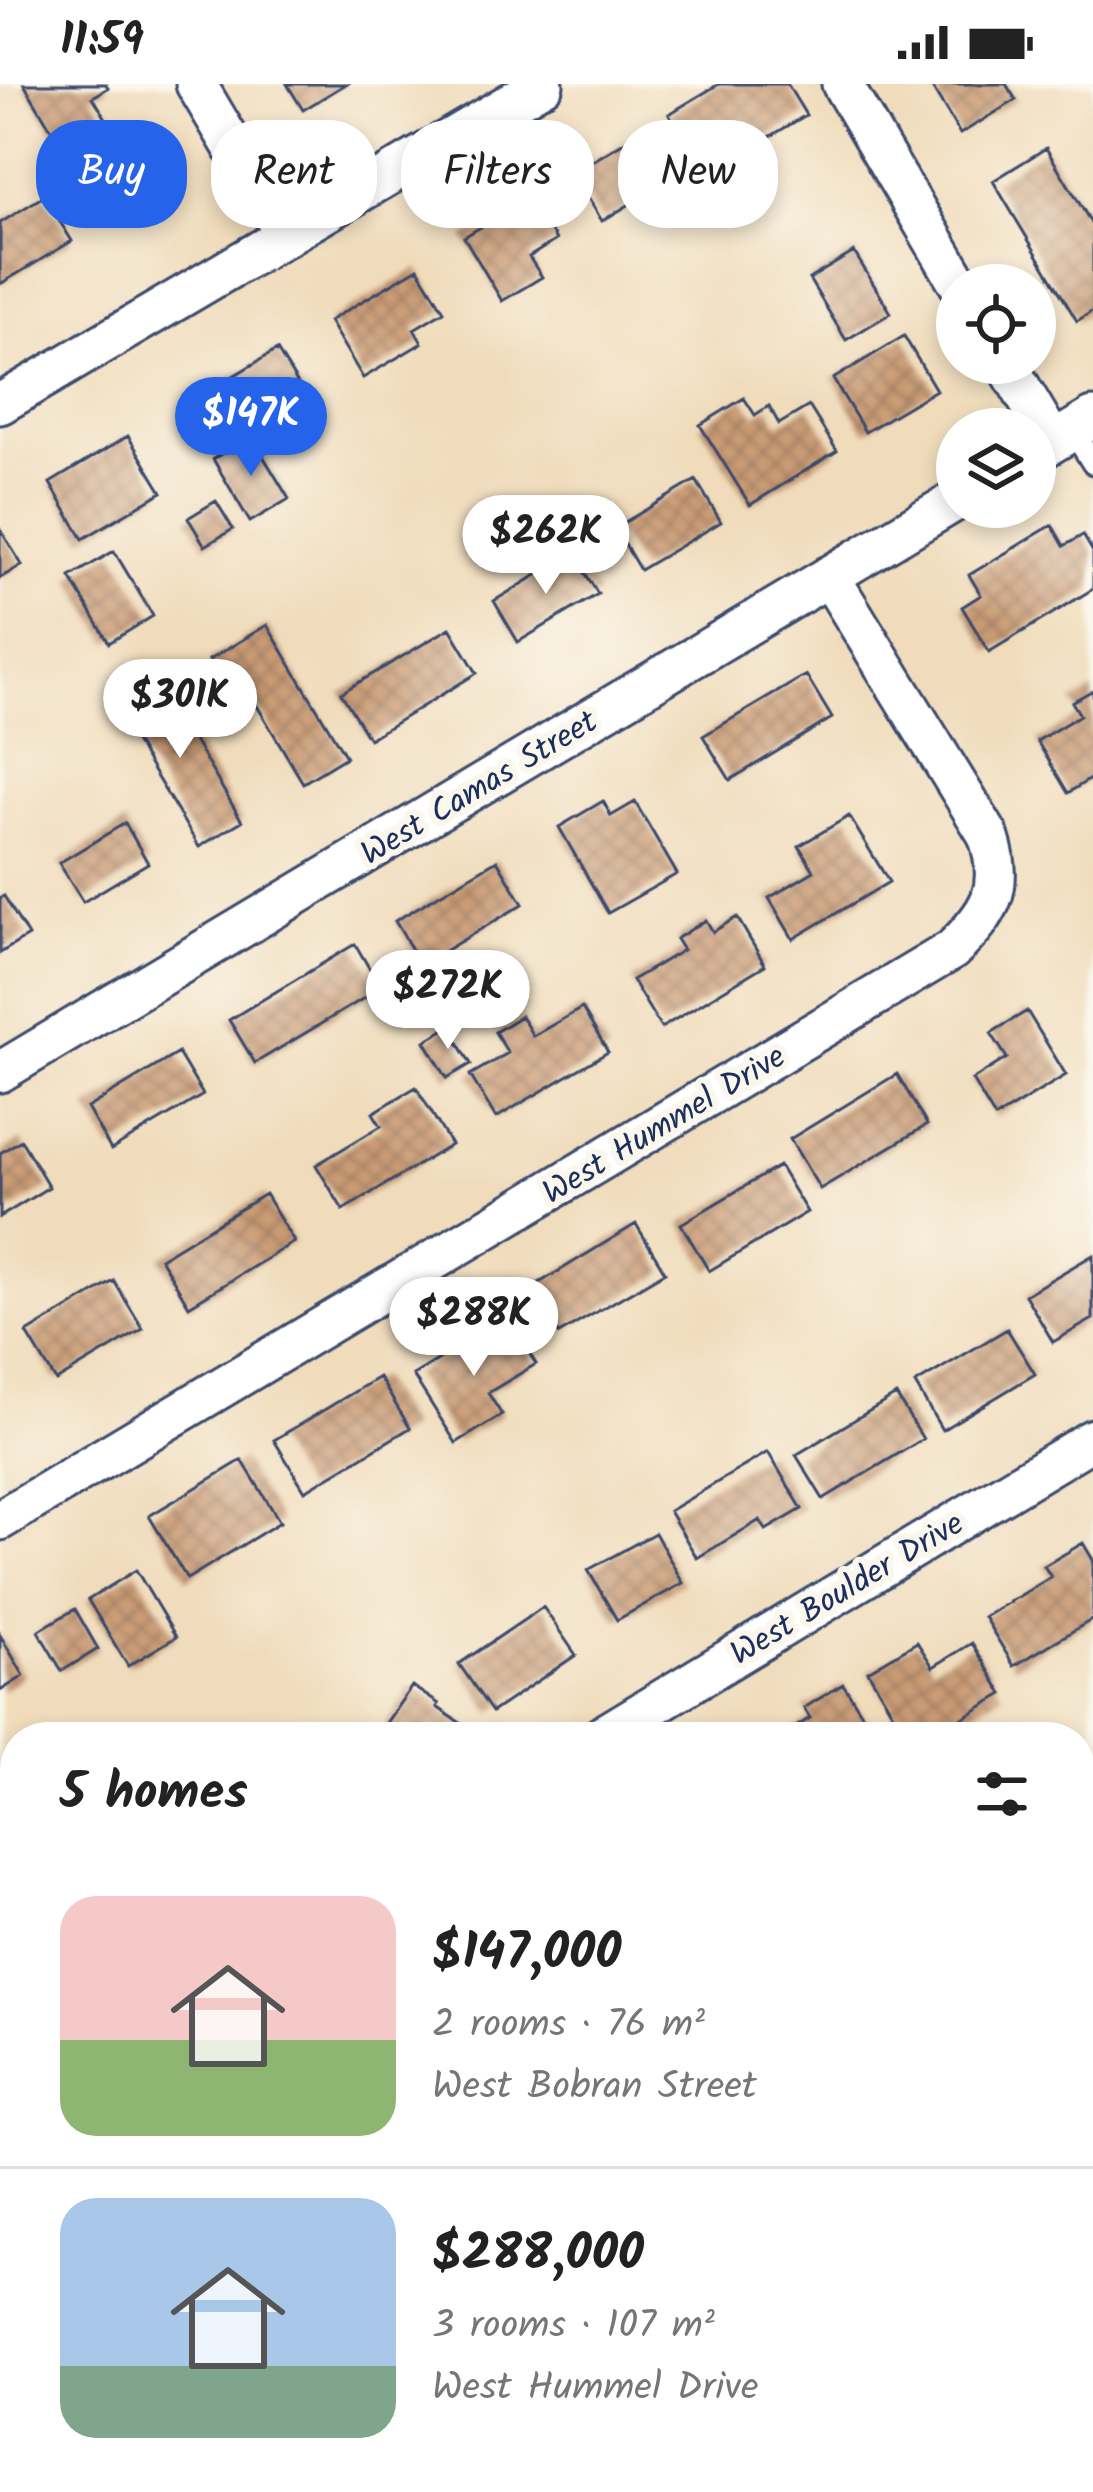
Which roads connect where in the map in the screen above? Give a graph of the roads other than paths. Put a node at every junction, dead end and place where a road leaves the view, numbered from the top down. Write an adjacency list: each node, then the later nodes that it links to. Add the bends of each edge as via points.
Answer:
1 (196, 84): 4 (street)
2 (543, 84): 4 (street)
3 (842, 84): 5 (street)
4 (286, 236): 7 (street)
5 (948, 264)
6 (1023, 384): 8 (street)
7 (0, 404)
8 (1069, 441)
9 (936, 512): 10 (street, West Camas Street)
10 (829, 576): 11 (street, West Camas Street); 13 (street, West Hummel Drive, via 988,835 996,892 976,926 952,950)
11 (0, 1072)
12 (1093, 1439): 14 (street, West Boulder Drive)
13 (0, 1520)
14 (626, 1722)

